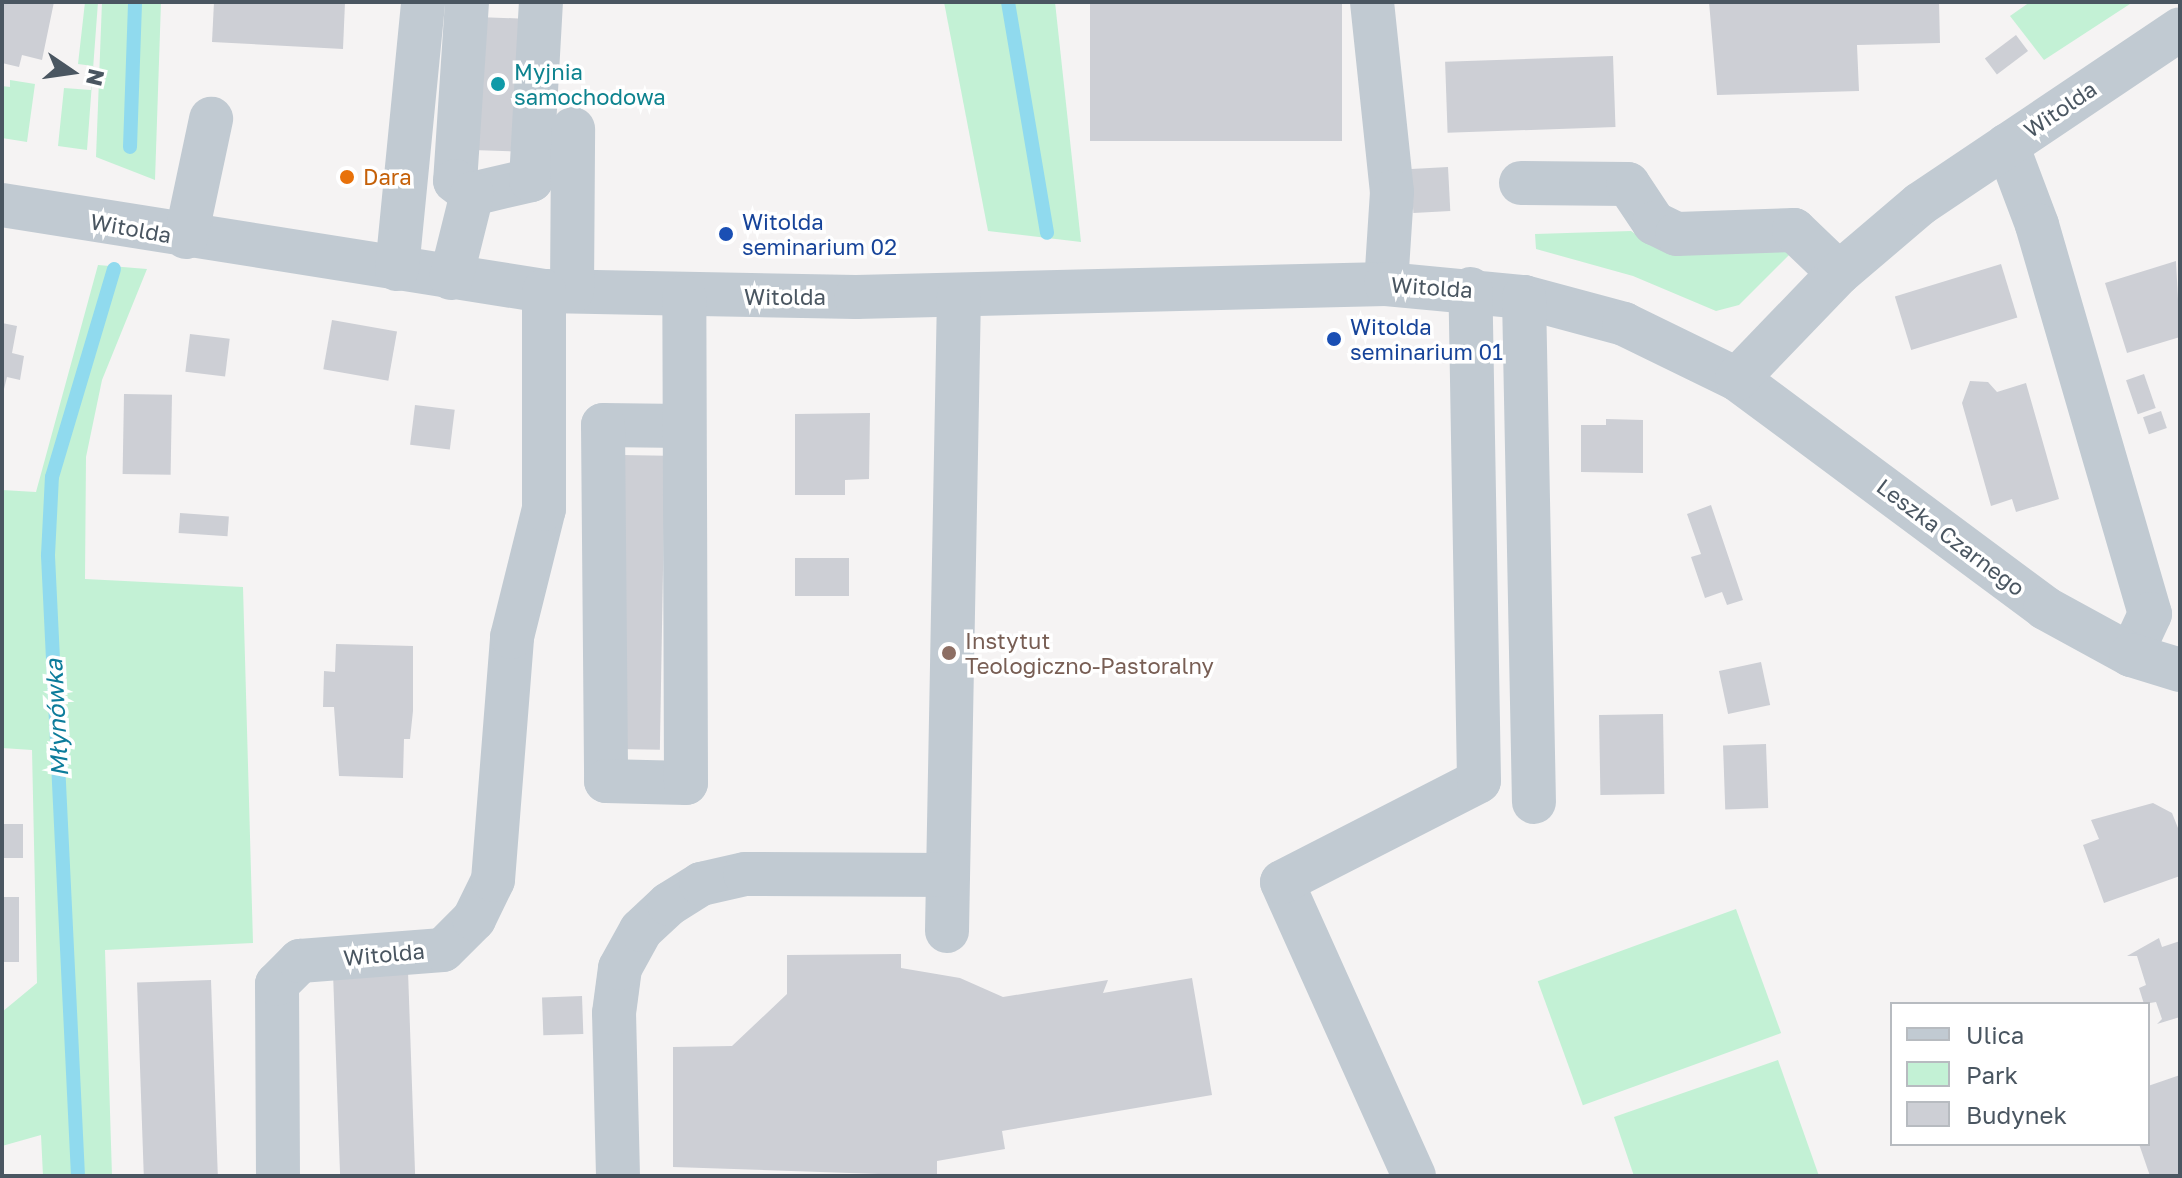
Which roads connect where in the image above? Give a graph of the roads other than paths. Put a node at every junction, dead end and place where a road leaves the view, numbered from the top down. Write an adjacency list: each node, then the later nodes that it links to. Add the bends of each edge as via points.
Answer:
1 (423, 2): 13 (street)
2 (467, 2): 10 (street, via 455,181)
3 (541, 2): 10 (street, via 531,180)
4 (1372, 2): 16 (street, via 1392,192)
5 (2180, 29): 8 (street, Witolda)
6 (211, 119): 12 (street)
7 (573, 129): 18 (street)
8 (2007, 145): 14 (street, Witolda, via 1920,204); 24 (street, via 2037,225 2150,614)
9 (1521, 183): 14 (street, via 1628,184 1654,223 1677,234 1710,224 1794,230)
10 (472, 194): 15 (street)
11 (2, 205): 12 (street, Witolda)
12 (186, 237): 13 (street, Witolda)
13 (397, 269): 15 (street, Witolda)
14 (1839, 273): 22 (street, Witolda)
15 (451, 278): 18 (street, Witolda)
16 (1386, 284): 17 (street, Witolda); 19 (street, Witolda)
17 (1470, 289): 21 (street, Witolda); 31 (street, via 1479,781 1282,882)
18 (558, 291): 20 (street, Witolda); 29 (street, Witolda, via 544,509 512,637 493,880 474,919 443,950 300,961 277,984)
19 (959, 295): 20 (street, Witolda); 27 (street)
20 (684, 297): 23 (street)
21 (1524, 297): 22 (street, Witolda, via 1624,324); 26 (street)
22 (1737, 379): 24 (street, Leszka Czarnego, via 2045,608)
23 (683, 426): 23 (street, via 603,425 606,781 686,783)
24 (2131, 655): 25 (street, Leszka Czarnego)
25 (2180, 670)
26 (1534, 802)
27 (948, 875): 28 (street); 30 (street, via 745,874 701,884 669,904 641,930 620,968 614,1013)
28 (947, 931)
29 (278, 1176)
30 (618, 1176)
31 (1414, 1176)

